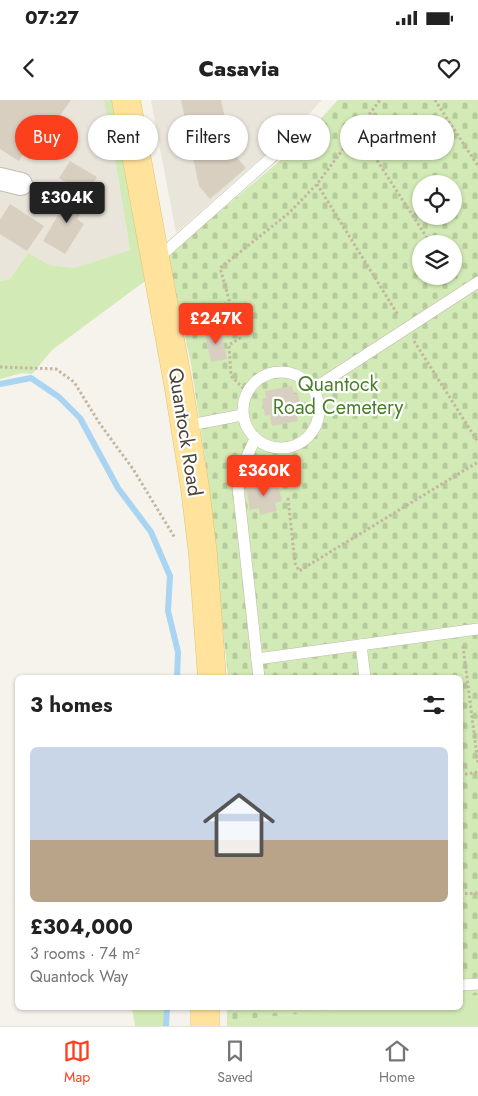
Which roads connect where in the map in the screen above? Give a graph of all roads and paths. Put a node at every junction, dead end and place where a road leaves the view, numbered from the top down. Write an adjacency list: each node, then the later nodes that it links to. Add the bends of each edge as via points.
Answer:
1 (126, 100): 10 (main road, Quantock Road)
2 (380, 100): 4 (path)
3 (435, 100): 8 (path)
4 (369, 115)
5 (340, 154): 14 (path, via 289,213 220,268 240,338 229,345 231,376)
6 (269, 160): 10 (lane)
7 (377, 160): 9 (path)
8 (478, 166)
9 (425, 235)
10 (154, 262): 16 (main road, Quantock Road)
11 (478, 282): 13 (lane)
12 (0, 367): 20 (path, via 56,369 74,382)
13 (313, 389): 14 (lane, via 304,379 279,371 266,374); 17 (lane, via 318,400 317,424 301,443 290,448 278,448 266,446)
14 (247, 392): 15 (lane)
15 (242, 415): 16 (lane); 17 (lane)
16 (185, 426): 25 (main road, Quantock Road, via 201,532)
17 (255, 439): 24 (lane, via 237,478)
18 (478, 462): 19 (path, via 299,571 295,563)
19 (288, 498)
20 (179, 545)
21 (478, 629): 22 (lane)
22 (461, 631): 23 (lane); 28 (path)
23 (361, 645): 24 (lane); 27 (lane)
24 (257, 659): 26 (lane)
25 (212, 675)
26 (259, 675)
27 (365, 675)
28 (478, 764)
29 (478, 772): 30 (path)
30 (463, 774)
31 (478, 893): 32 (path)
32 (463, 894)
33 (478, 984): 34 (lane)
34 (463, 985)
35 (205, 1010): 36 (main road)
36 (205, 1026)

